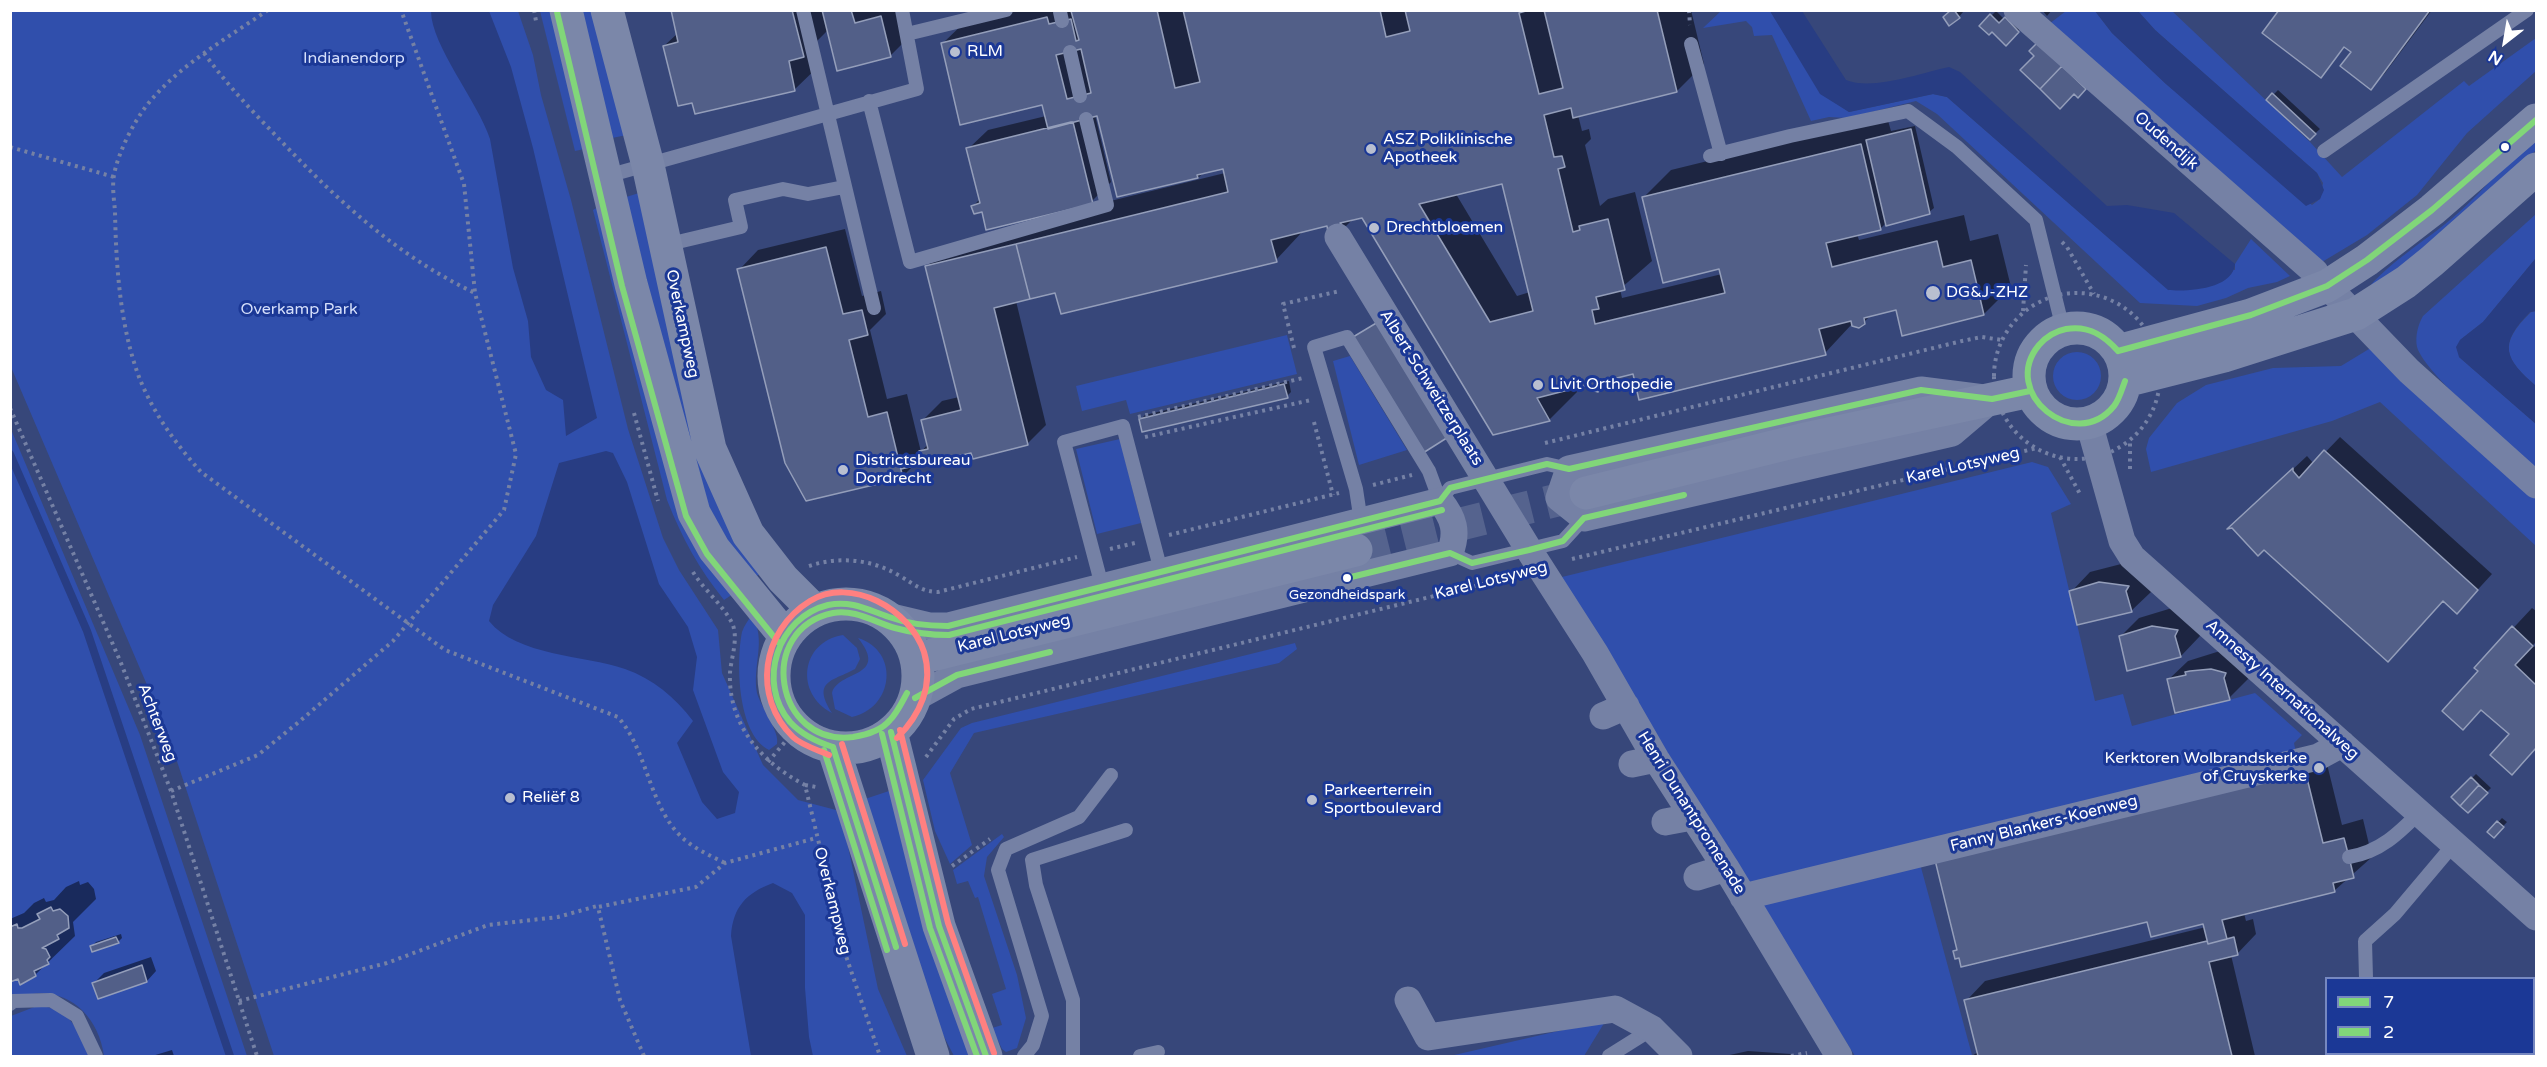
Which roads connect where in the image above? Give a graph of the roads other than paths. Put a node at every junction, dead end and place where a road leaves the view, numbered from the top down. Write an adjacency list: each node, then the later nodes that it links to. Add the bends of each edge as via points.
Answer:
1 (566, 10): 19 (street)
2 (607, 10): 17 (street, Overkampweg)
3 (803, 10): 13 (lane)
4 (902, 10): 8 (lane)
5 (1006, 10): 8 (lane)
6 (2017, 10): 23 (street, Oudendijk)
7 (2526, 11): 16 (lane)
8 (907, 34): 12 (lane, via 918,90)
9 (1691, 44): 26 (lane, via 1701,107 1715,155 1908,111 1957,147 2036,220)
10 (1070, 52): 11 (lane)
11 (1080, 96)
12 (869, 101): 13 (lane); 14 (lane, via 910,262 1107,205)
13 (828, 113): 17 (lane); 20 (lane)
14 (1086, 119)
15 (2536, 120): 23 (street, via 2367,260)
16 (2324, 151)
17 (648, 165): 19 (lane); 22 (street, Overkampweg)
18 (2536, 169): 25 (street, via 2424,268)
19 (607, 176): 41 (street, via 631,284 694,513 744,613)
20 (844, 187): 22 (lane, via 808,194 783,189 735,200 741,227); 24 (lane)
21 (1338, 237): 30 (street, Albert Schweitzerplaats)
22 (665, 245): 39 (street, Overkampweg, via 710,449 748,534 783,579)
23 (2321, 279): 25 (street, Oudendijk); 27 (street, via 2251,315 2152,340)
24 (874, 308)
25 (2356, 314): 27 (street, via 2160,372); 31 (street, Oudendijk, via 2409,371)
26 (2063, 329): 27 (street, via 2094,331 2110,341); 28 (street, via 2037,348 2029,369)
27 (2122, 366): 29 (street, via 2117,403 2100,419)
28 (2030, 390): 29 (street, via 2049,416 2068,424); 32 (street, Karel Lotsyweg)
29 (2089, 423): 45 (street, Amnesty Internationalweg, via 2122,541 2132,557)
30 (1486, 479): 32 (lane, Karel Lotsyweg, via 1547,464); 33 (lane, Karel Lotsyweg, via 1450,488); 36 (street, Albert Schweitzerplaats)
31 (2536, 485)
32 (1579, 494): 36 (lane, Karel Lotsyweg, via 1563,541)
33 (1440, 501): 34 (street, Karel Lotsyweg); 34 (lane, via 1429,471 1347,337 1314,347 1356,489); 35 (street, via 1455,525)
34 (1363, 548): 35 (street, Karel Lotsyweg); 37 (street, Karel Lotsyweg); 42 (street, Karel Lotsyweg); 43 (street, Karel Lotsyweg, via 957,675)
35 (1450, 553): 36 (lane, Karel Lotsyweg, via 1472,563)
36 (1535, 560): 49 (street, Henri Dunantpromenade, via 1644,762)
37 (1161, 572): 38 (street, Karel Lotsyweg); 38 (lane, via 1123,426 1064,442)
38 (1102, 586): 40 (street, Karel Lotsyweg, via 948,626 929,626)
39 (814, 610): 40 (street, via 851,603); 41 (street)
40 (888, 616): 42 (street, via 906,635)
41 (785, 636): 46 (street, via 776,657 773,679 783,711 796,729 813,741)
42 (916, 659): 43 (street)
43 (915, 698): 44 (street, via 906,717)
44 (891, 732): 46 (street, via 870,744); 65 (street, via 939,926)
45 (2342, 744): 48 (street, Amnesty Internationalweg); 56 (street, Fanny Blankers-Koenweg, via 2318,757)
46 (832, 747): 64 (street)
47 (1111, 775): 66 (lane, via 1079,817 1006,849 998,870 1042,1016 1033,1045)
48 (2420, 812): 52 (street, Amnesty Internationalweg); 53 (lane, via 2392,840)
49 (1692, 817): 50 (street); 54 (street, Henri Dunantpromenade)
50 (1665, 822)
51 (1126, 830): 67 (lane, via 1032,860 1036,885 1073,1000)
52 (2454, 844): 57 (street, Amnesty Internationalweg); 58 (lane, via 2395,914 2365,940)
53 (2349, 857)
54 (1726, 868): 55 (street); 56 (street, Henri Dunantpromenade)
55 (1697, 877)
56 (1743, 897): 71 (street, Henri Dunantpromenade)
57 (2536, 917)
58 (2366, 977)
59 (1408, 1000): 61 (street, via 1428,1037 1615,1009)
60 (10, 1004): 63 (lane, via 51,1000 77,1016)
61 (1652, 1029): 69 (lane); 70 (street)
62 (1158, 1052): 68 (lane)
63 (96, 1056)
64 (933, 1056)
65 (986, 1056)
66 (1023, 1056)
67 (1073, 1056)
68 (1140, 1056)
69 (1609, 1056)
70 (1679, 1056)
71 (1839, 1056)

